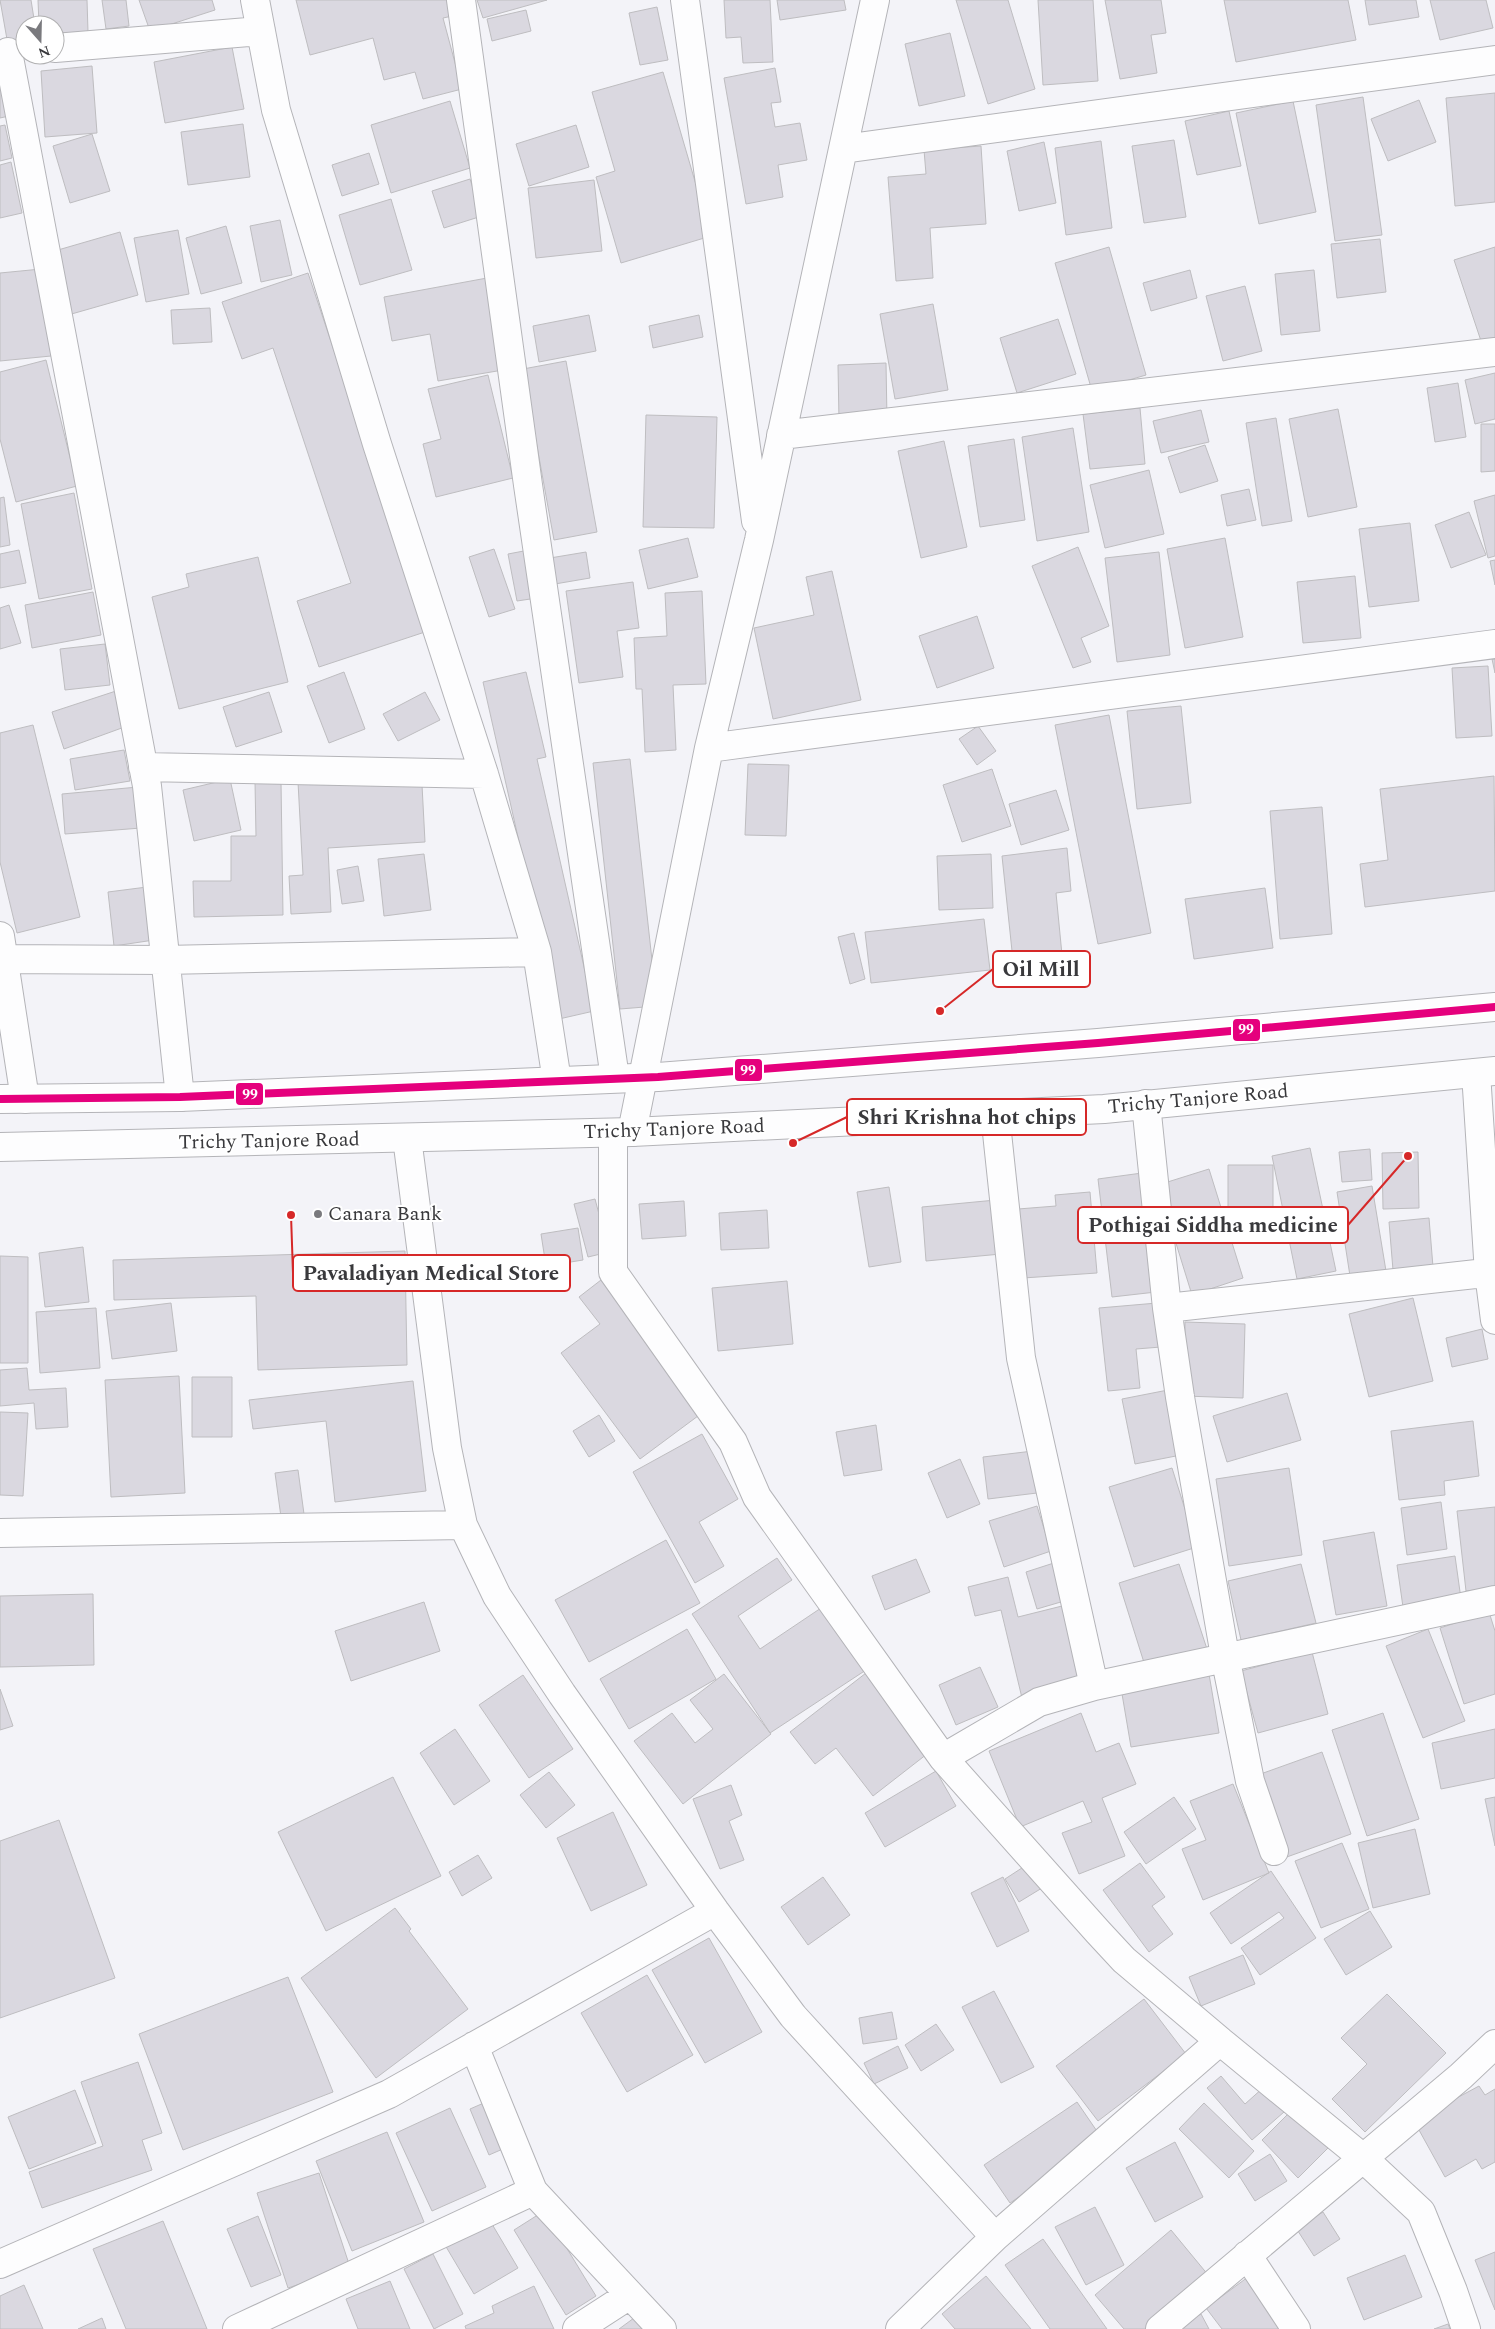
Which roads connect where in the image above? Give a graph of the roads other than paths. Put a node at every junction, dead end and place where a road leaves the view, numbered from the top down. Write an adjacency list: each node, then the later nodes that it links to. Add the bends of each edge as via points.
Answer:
1 (256, 0): 5 (main road)
2 (461, 0): 22 (main road)
3 (685, 0): 12 (main road)
4 (875, 0): 9 (main road)
5 (261, 31): 6 (main road); 16 (main road, via 276,110 377,444)
6 (65, 47)
7 (11, 52): 15 (main road)
8 (1495, 60): 9 (main road)
9 (844, 149): 11 (main road)
10 (1495, 352): 11 (main road)
11 (782, 435): 12 (main road)
12 (759, 540): 14 (main road)
13 (1495, 644): 14 (main road)
14 (709, 748): 23 (main road)
15 (143, 767): 16 (main road); 19 (main road)
16 (484, 774): 18 (main road)
17 (1, 951): 19 (main road); 26 (main road)
18 (537, 952): 19 (main road); 24 (main road)
19 (165, 960): 25 (main road)
20 (1495, 1007): 23 (main road, via 1098,1043)
21 (1485, 1072): 27 (main road, Trichy Tanjore Road); 32 (main road)
22 (615, 1078): 23 (main road); 24 (main road)
23 (644, 1078): 29 (main road)
24 (557, 1081): 25 (main road)
25 (180, 1097): 26 (main road)
26 (13, 1099)
27 (1146, 1104): 28 (main road, Trichy Tanjore Road); 33 (main road)
28 (995, 1114): 29 (main road, Trichy Tanjore Road); 39 (main road, via 1021,1358)
29 (622, 1133): 30 (main road, Trichy Tanjore Road); 40 (main road, via 613,1272 732,1442 758,1497)
30 (407, 1138): 31 (main road, Trichy Tanjore Road); 35 (main road, via 446,1448)
31 (0, 1147)
32 (1492, 1273): 33 (main road); 34 (main road)
33 (1167, 1308): 38 (main road)
34 (1495, 1320)
35 (463, 1524): 36 (main road); 42 (main road, via 497,1596)
36 (0, 1533)
37 (1495, 1600): 38 (main road)
38 (1225, 1656): 39 (main road); 41 (main road, via 1250,1781)
39 (1094, 1686): 40 (main road, via 1039,1702)
40 (943, 1758): 43 (main road, via 1124,1960)
41 (1274, 1851)
42 (715, 1911): 45 (main road); 48 (main road, via 793,2016)
43 (1220, 2041): 46 (main road); 48 (main road)
44 (1495, 2044): 46 (main road, via 1462,2076)
45 (474, 2046): 47 (main road); 50 (main road, via 389,2094)
46 (1362, 2158): 49 (main road); 58 (main road, via 1421,2212)
47 (533, 2191): 51 (main road); 52 (main road)
48 (995, 2237): 55 (main road)
49 (1247, 2255): 56 (main road); 57 (main road)
50 (0, 2264)
51 (628, 2296): 53 (main road); 54 (main road)
52 (237, 2329)
53 (577, 2329)
54 (662, 2329)
55 (900, 2329)
56 (1160, 2329)
57 (1296, 2329)
58 (1466, 2329)

